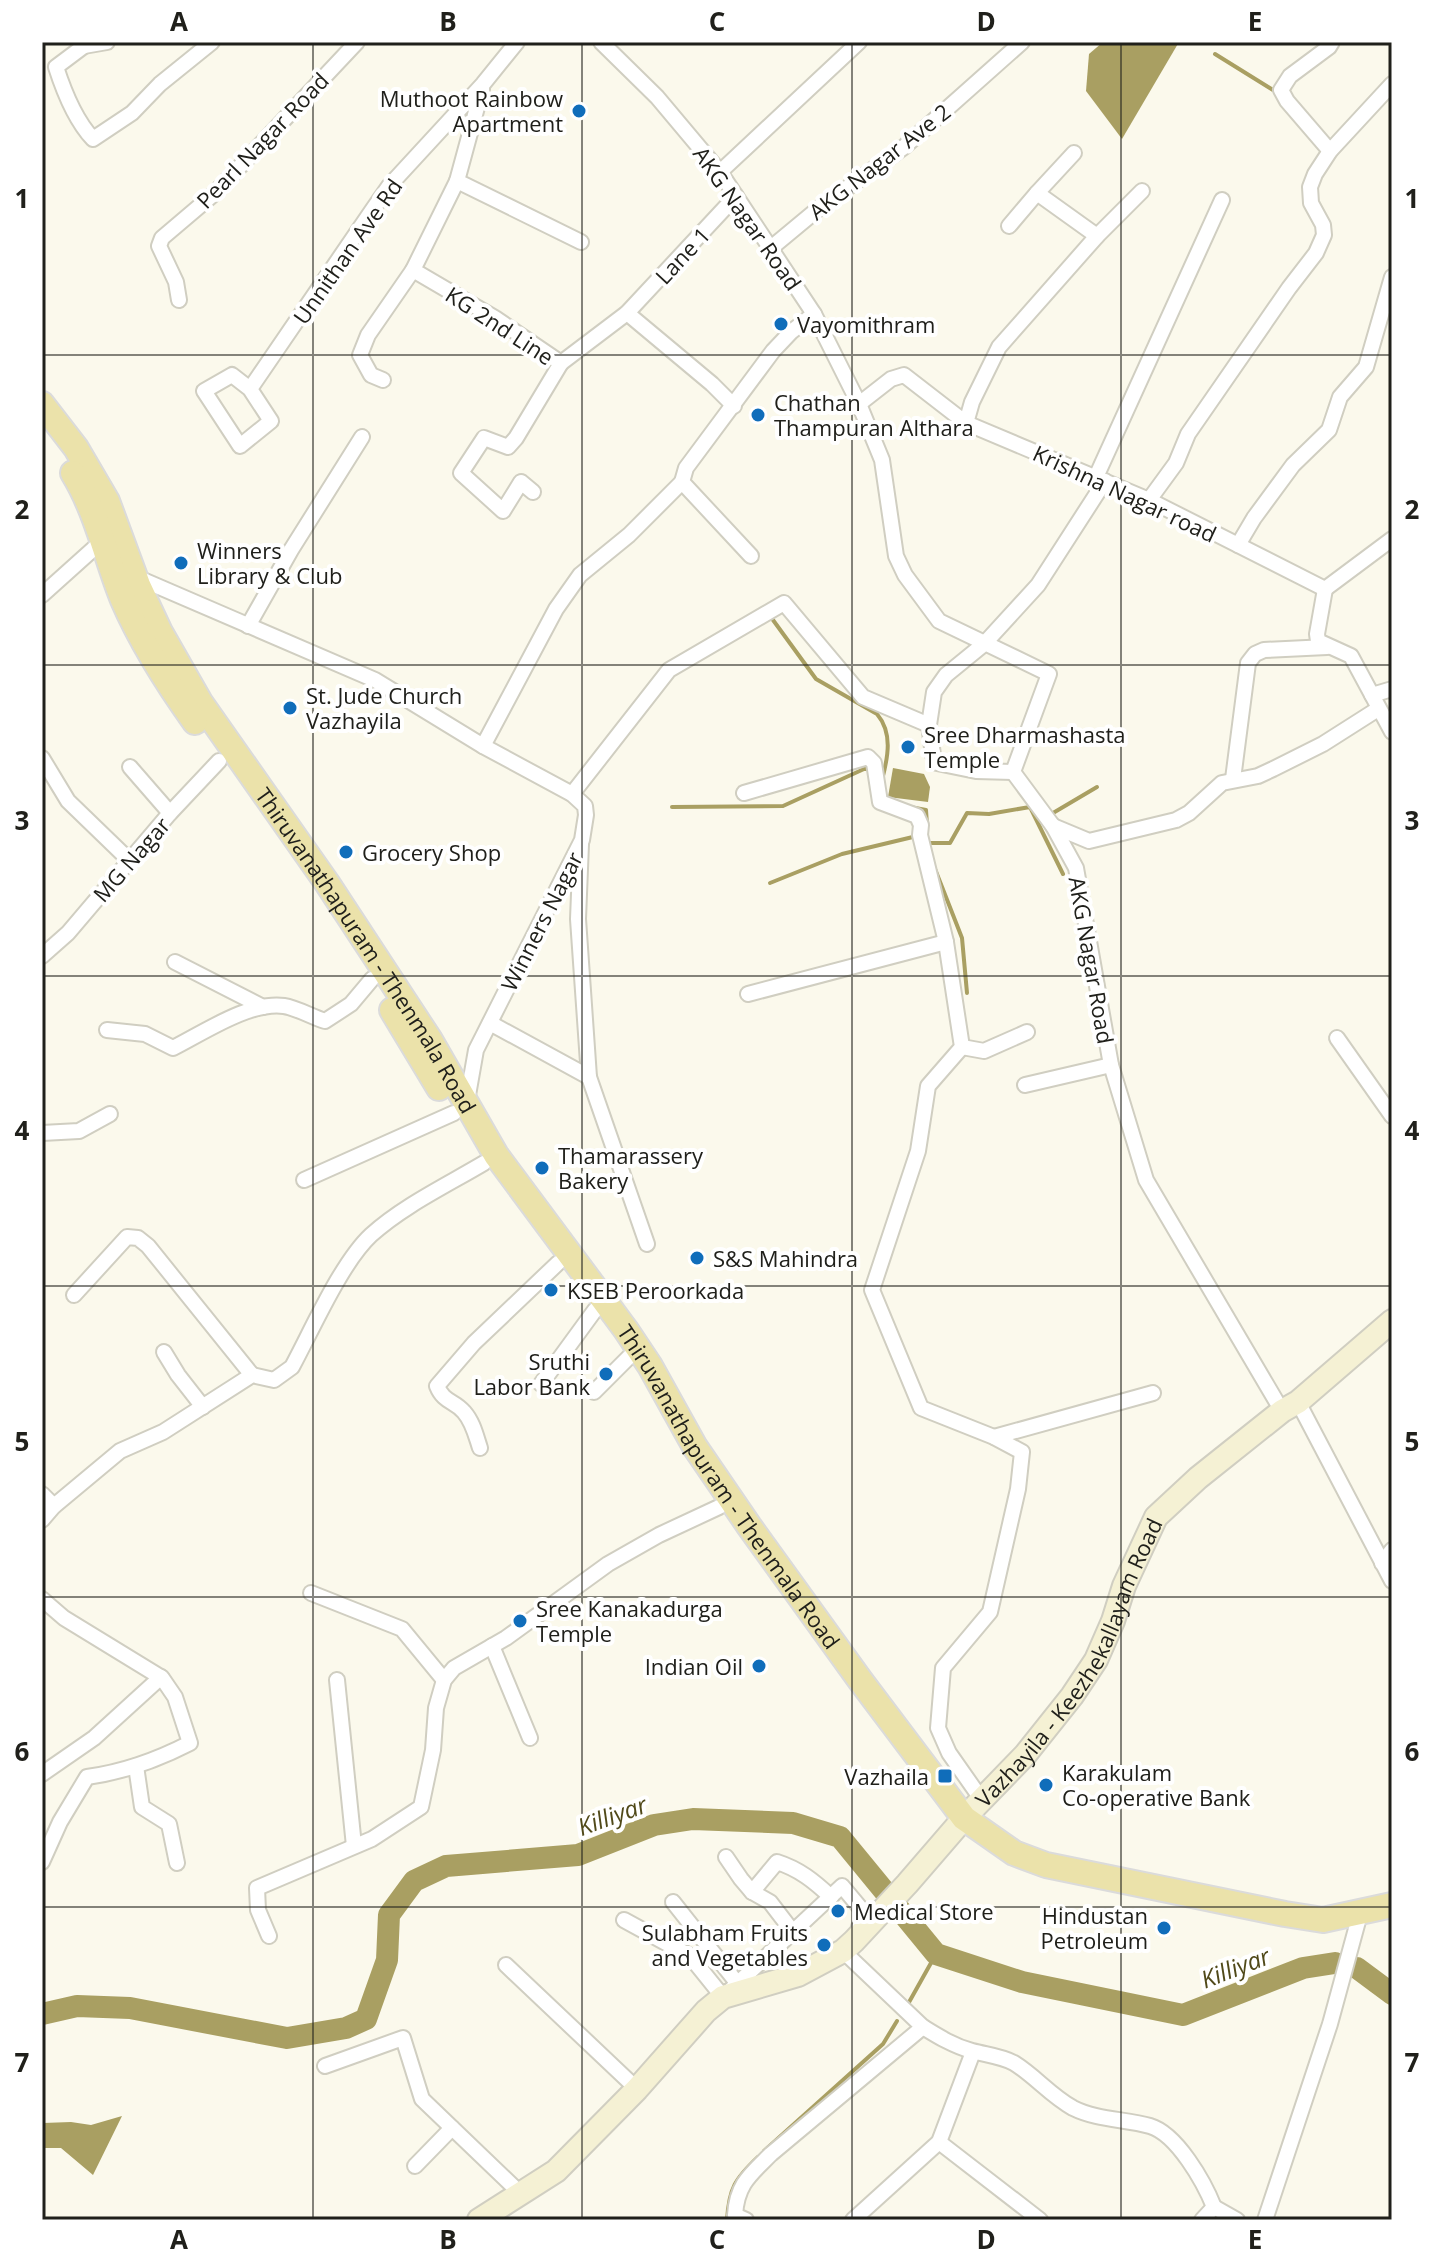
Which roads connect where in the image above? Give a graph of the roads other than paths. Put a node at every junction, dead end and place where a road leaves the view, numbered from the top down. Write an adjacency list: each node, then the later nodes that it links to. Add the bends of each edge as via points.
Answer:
1 (107, 42): 9 (street)
2 (212, 42): 9 (street, via 132,113 93,139 68,100 56,67)
3 (357, 42): 26 (street, Pearl Nagar Road, via 215,193 165,236 159,246)
4 (517, 42): 10 (street, Unnithan Ave Rd)
5 (601, 42): 14 (street, AKG Nagar Road, via 657,97)
6 (859, 42): 14 (street)
7 (1022, 42): 23 (street, AKG Nagar Ave 2, via 904,147)
8 (1332, 42): 12 (street, via 1290,76 1281,90)
9 (83, 44)
10 (483, 84): 15 (street); 31 (street, Unnithan Ave Rd, via 389,186)
11 (1392, 84): 12 (street)
12 (1330, 151): 41 (street, via 1310,187 1324,235 1316,253 1188,434 1176,463)
13 (1074, 153): 17 (street)
14 (720, 172): 18 (street, AKG Nagar Road)
15 (457, 181): 22 (street); 24 (street)
16 (1142, 191): 21 (street)
17 (1037, 193): 20 (street); 21 (street)
18 (736, 196): 23 (street, AKG Nagar Road); 27 (street, Lane 1)
19 (1222, 200): 38 (street)
20 (1009, 226)
21 (1097, 236): 35 (street, via 999,347)
22 (581, 242)
23 (771, 248): 28 (street, AKG Nagar Road)
24 (413, 270): 29 (street, KG 2nd Line); 30 (street, via 360,355 371,375)
25 (1392, 277): 44 (street, via 1366,367 1340,397 1329,430 1293,465)
26 (179, 300)
27 (627, 313): 29 (street, Lane 1); 34 (street)
28 (814, 314): 33 (street, AKG Nagar Road); 34 (street, via 773,351)
29 (561, 363): 40 (street, KG 2nd Line, via 508,447 484,438 461,473 503,511 521,482)
30 (383, 380)
31 (250, 389): 31 (street, via 271,421 240,446 204,391 232,375)
32 (42, 404): 42 (main road, Thiruvanathapuram - Thenmala Road, via 107,501)
33 (859, 404): 35 (street, Krishna Nagar road, via 904,375); 50 (street, AKG Nagar Road, via 882,460 896,556 905,575 939,621)
34 (734, 406): 39 (street, via 686,468)
35 (966, 423): 38 (street, Krishna Nagar road)
36 (42, 426): 42 (main road, Thiruvanathapuram - Thenmala Road)
37 (362, 437): 49 (street)
38 (1101, 479): 41 (street, Krishna Nagar road); 50 (street, via 1038,585)
39 (682, 482): 45 (street); 56 (street, via 580,575)
40 (533, 492)
41 (1149, 500): 44 (street, Krishna Nagar road)
42 (110, 537): 46 (main road, Thiruvanathapuram - Thenmala Road); 48 (street); 57 (main road, Thiruvanathapuram - Thenmala Road, via 124,602 149,653)
43 (1392, 539): 47 (street)
44 (1238, 545): 47 (street, Krishna Nagar road)
45 (751, 556)
46 (135, 576): 49 (street); 57 (main road, Thiruvanathapuram - Thenmala Road)
47 (1325, 589): 51 (street, via 1317,634)
48 (42, 595)
49 (248, 626): 56 (street, via 375,680)
50 (984, 644): 54 (street, via 934,692); 60 (street, AKG Nagar Road, via 1049,674)
51 (1327, 647): 53 (street, via 1351,656); 61 (street, via 1264,650 1248,663)
52 (1392, 689): 53 (street)
53 (1375, 702): 55 (street); 61 (street, via 1323,744 1258,776)
54 (929, 725): 60 (street, via 937,763); 63 (street, via 863,697 784,603 669,670)
55 (1392, 732)
56 (483, 746): 63 (street)
57 (226, 756): 64 (street, MG Nagar); 71 (main road, Thiruvanathapuram - Thenmala Road); 82 (main road, Thiruvanathapuram - Thenmala Road, via 327,883 430,1040)
58 (42, 758): 67 (street, via 68,801)
59 (130, 767): 64 (street)
60 (1013, 772): 65 (street, AKG Nagar Road)
61 (1233, 779): 65 (street, via 1176,820 1129,833 1089,841)
62 (744, 793): 68 (street, via 868,757 874,763 880,802 917,816 921,825)
63 (572, 794): 66 (street, Winners Nagar, via 585,806)
64 (170, 813): 67 (street, MG Nagar)
65 (1053, 826): 79 (street, AKG Nagar Road, via 1076,868)
66 (582, 840): 74 (street, Winners Nagar); 80 (street, via 578,919)
67 (129, 860): 69 (street, MG Nagar)
68 (946, 942): 72 (street); 78 (street)
69 (42, 956)
70 (175, 962): 73 (street)
71 (372, 979): 73 (street, via 351,1004 325,1021 285,1006); 82 (main road, Thiruvanathapuram - Thenmala Road)
72 (748, 994)
73 (263, 1007): 75 (street, via 173,1048 145,1034)
74 (490, 1023): 80 (street); 82 (street, Winners Nagar, via 476,1050)
75 (107, 1030)
76 (1027, 1032): 78 (street, via 984,1051)
77 (1337, 1038): 84 (street)
78 (962, 1047): 101 (street, via 928,1086 918,1151 872,1290 921,1408)
79 (1111, 1065): 81 (street); 100 (street, AKG Nagar Road, via 1146,1180)
80 (589, 1077): 88 (street)
81 (1025, 1085)
82 (460, 1109): 86 (main road, Thiruvanathapuram - Thenmala Road); 87 (street)
83 (110, 1114): 85 (street, via 79,1131)
84 (1392, 1116)
85 (42, 1133)
86 (490, 1159): 89 (main road, Thiruvanathapuram - Thenmala Road); 95 (street, via 369,1236 338,1280 292,1367 274,1380); 107 (main road, Thiruvanathapuram - Thenmala Road, via 626,1330)
87 (304, 1180)
88 (647, 1244)
89 (558, 1263): 91 (main road, Thiruvanathapuram - Thenmala Road); 102 (street, via 437,1386 441,1396 463,1410)
90 (74, 1295): 95 (street, via 127,1237 138,1238)
91 (595, 1310): 94 (main road, Thiruvanathapuram - Thenmala Road); 96 (street)
92 (1392, 1321): 100 (street, Vazhayila - Keezhekallayam Road)
93 (164, 1352): 99 (street)
94 (629, 1357): 97 (street); 105 (main road, Thiruvanathapuram - Thenmala Road)
95 (252, 1375): 99 (street)
96 (541, 1384)
97 (594, 1392)
98 (1153, 1393): 101 (street)
99 (203, 1407): 104 (street, via 120,1451)
100 (1290, 1407): 109 (street, AKG Nagar Road); 120 (street, Vazhayila - Keezhekallayam Road, via 1156,1517 1096,1660 1050,1726)
101 (994, 1437): 120 (street, via 1022,1452 1018,1489 990,1612 943,1668 938,1728)
102 (480, 1448)
103 (42, 1494): 104 (street)
104 (54, 1506): 106 (street)
105 (719, 1507): 107 (main road, Thiruvanathapuram - Thenmala Road); 113 (street, via 608,1564)
106 (42, 1520)
107 (756, 1548): 121 (main road, Thiruvanathapuram - Thenmala Road)
108 (1392, 1550): 109 (street)
109 (1382, 1563): 110 (street, AKG Nagar Road)
110 (1392, 1581)
111 (311, 1593): 116 (street, via 402,1629)
112 (43, 1605): 114 (street)
113 (492, 1646): 116 (street, via 454,1668); 117 (street)
114 (161, 1677): 118 (street, via 175,1697 190,1743); 119 (street, via 94,1738)
115 (337, 1680): 122 (street)
116 (444, 1680): 122 (street, via 421,1807)
117 (530, 1738)
118 (136, 1766): 124 (street, via 87,1777); 125 (street, via 142,1807 169,1824)
119 (42, 1774)
120 (982, 1800): 121 (street, Vazhayila - Keezhekallayam Road)
121 (955, 1812): 130 (main road, Thiruvanathapuram - Thenmala Road, via 1014,1853 1046,1865 1323,1920); 134 (street, Vazhayila - Keezhekallayam Road, via 907,1884)
122 (354, 1846): 133 (street, via 257,1888 258,1910)
123 (726, 1857): 126 (street)
124 (42, 1862)
125 (177, 1863)
126 (752, 1892): 127 (street, via 777,1862 793,1867); 132 (street, via 770,1902)
127 (831, 1897): 132 (street); 134 (street, via 842,1886 867,1916)
128 (673, 1902): 136 (street)
129 (1392, 1905): 130 (main road, Thiruvanathapuram - Thenmala Road)
130 (1360, 1914): 152 (street)
131 (624, 1920): 136 (street, via 690,1956)
132 (793, 1932): 136 (street)
133 (269, 1936)
134 (848, 1946): 136 (street, Vazhayila - Keezhekallayam Road, via 798,1975); 137 (street)
135 (506, 1965): 140 (street)
136 (730, 1990): 140 (street)
137 (918, 2021): 138 (street, via 947,2043); 146 (street, via 771,2154 738,2191)
138 (973, 2052): 142 (street); 145 (street, via 1015,2064 1073,2108 1165,2134 1192,2167)
139 (325, 2066): 141 (street, via 403,2038 422,2099)
140 (637, 2089): 144 (street, via 556,2171)
141 (452, 2128): 143 (street); 144 (street)
142 (939, 2142): 148 (street); 149 (street)
143 (415, 2166)
144 (519, 2192): 147 (street)
145 (1214, 2207): 150 (street); 151 (street)
146 (738, 2218)
147 (479, 2220)
148 (853, 2220)
149 (1040, 2220)
150 (1202, 2220)
151 (1237, 2220)
152 (1265, 2220)

